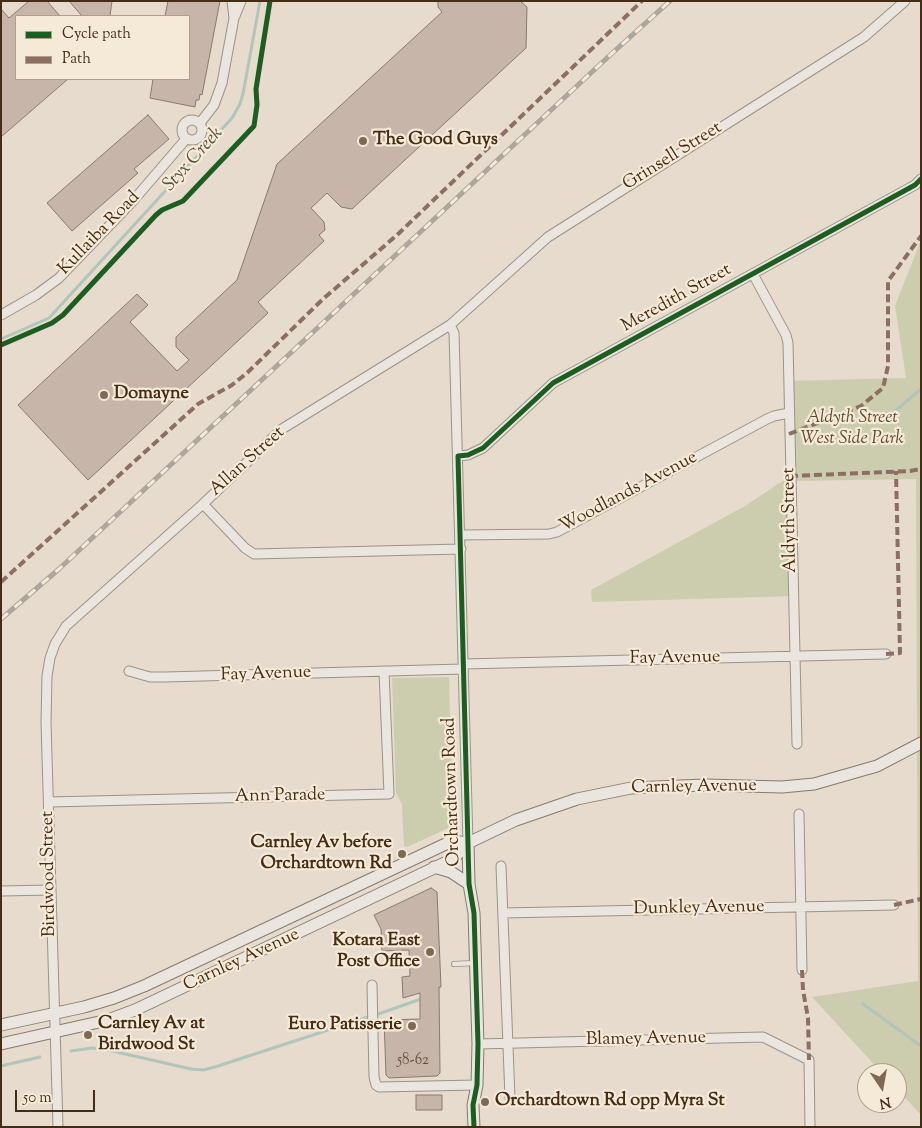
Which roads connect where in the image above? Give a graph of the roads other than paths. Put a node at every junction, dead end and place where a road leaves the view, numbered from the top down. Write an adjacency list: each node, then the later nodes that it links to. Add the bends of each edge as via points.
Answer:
1 (232, 1): 4 (street, Kullaiba Road)
2 (241, 1): 4 (street, Kullaiba Road)
3 (905, 1): 10 (street, Grinsell Street, via 864,37 548,237)
4 (234, 18): 5 (street, Kullaiba Road, via 218,95)
5 (200, 123): 6 (street, Kullaiba Road, via 201,135 196,140); 6 (street, Kullaiba Road, via 185,122 181,131)
6 (186, 139): 9 (street, Kullaiba Road, via 132,202 59,278)
7 (921, 179): 8 (street, Meredith Street)
8 (752, 274): 11 (street, Aldyth Street, via 787,339); 12 (street, Meredith Street, via 553,382 483,448)
9 (1, 315)
10 (450, 325): 12 (street, Orchardtown Road, via 454,333); 13 (street, Allan Street, via 282,429)
11 (789, 413): 14 (street, Woodlands Avenue, via 767,419 557,532); 18 (street, Aldyth Street)
12 (458, 456): 14 (street, Orchardtown Road)
13 (203, 504): 15 (street, via 254,554); 16 (street, Allan Street)
14 (460, 535): 15 (street, Orchardtown Road)
15 (461, 549): 19 (street, Orchardtown Road)
16 (66, 626): 24 (street, Birdwood Street, via 55,644 47,676)
17 (886, 654): 18 (street, Fay Avenue)
18 (795, 656): 19 (street, Fay Avenue); 23 (street, Aldyth Street)
19 (463, 667): 21 (street, Fay Avenue); 26 (street, Orchardtown Road)
20 (129, 671): 21 (street, Fay Avenue, via 165,678)
21 (384, 671): 24 (street, Ann Parade, via 389,794)
22 (921, 743): 26 (main road, Carnley Avenue, via 877,766 814,784 632,788 577,799 516,820)
23 (797, 744)
24 (48, 802): 30 (street, Birdwood Street)
25 (799, 814): 33 (street)
26 (468, 843): 28 (main road, Carnley Avenue, via 453,859); 29 (main road, Orchardtown Road); 39 (main road, Carnley Avenue, via 452,841 144,986 114,998)
27 (500, 866): 34 (street)
28 (434, 867): 29 (main road, via 451,872); 41 (main road, Carnley Avenue, via 148,1005 108,1020)
29 (469, 884): 35 (main road, Orchardtown Road, via 474,913)
30 (51, 890): 31 (street); 39 (street, Birdwood Street)
31 (1, 891)
32 (894, 905): 33 (street, Dunkley Avenue)
33 (801, 907): 34 (street, Dunkley Avenue); 37 (street)
34 (503, 913): 44 (street)
35 (475, 963): 36 (lane); 43 (main road, Orchardtown Road)
36 (454, 964)
37 (802, 970)
38 (372, 985): 45 (street, via 376,1085)
39 (54, 1013): 40 (main road, Carnley Avenue); 41 (street, Birdwood Street)
40 (1, 1025)
41 (55, 1032): 42 (main road, Carnley Avenue); 47 (street, Birdwood Street)
42 (1, 1044)
43 (478, 1044): 44 (street, Blamey Avenue); 45 (main road, Orchardtown Road)
44 (507, 1044): 46 (street); 49 (street, Blamey Avenue, via 763,1037 809,1060)
45 (478, 1085): 48 (main road, Orchardtown Road, via 473,1105)
46 (510, 1098)
47 (58, 1127)
48 (474, 1127)
49 (810, 1127)

